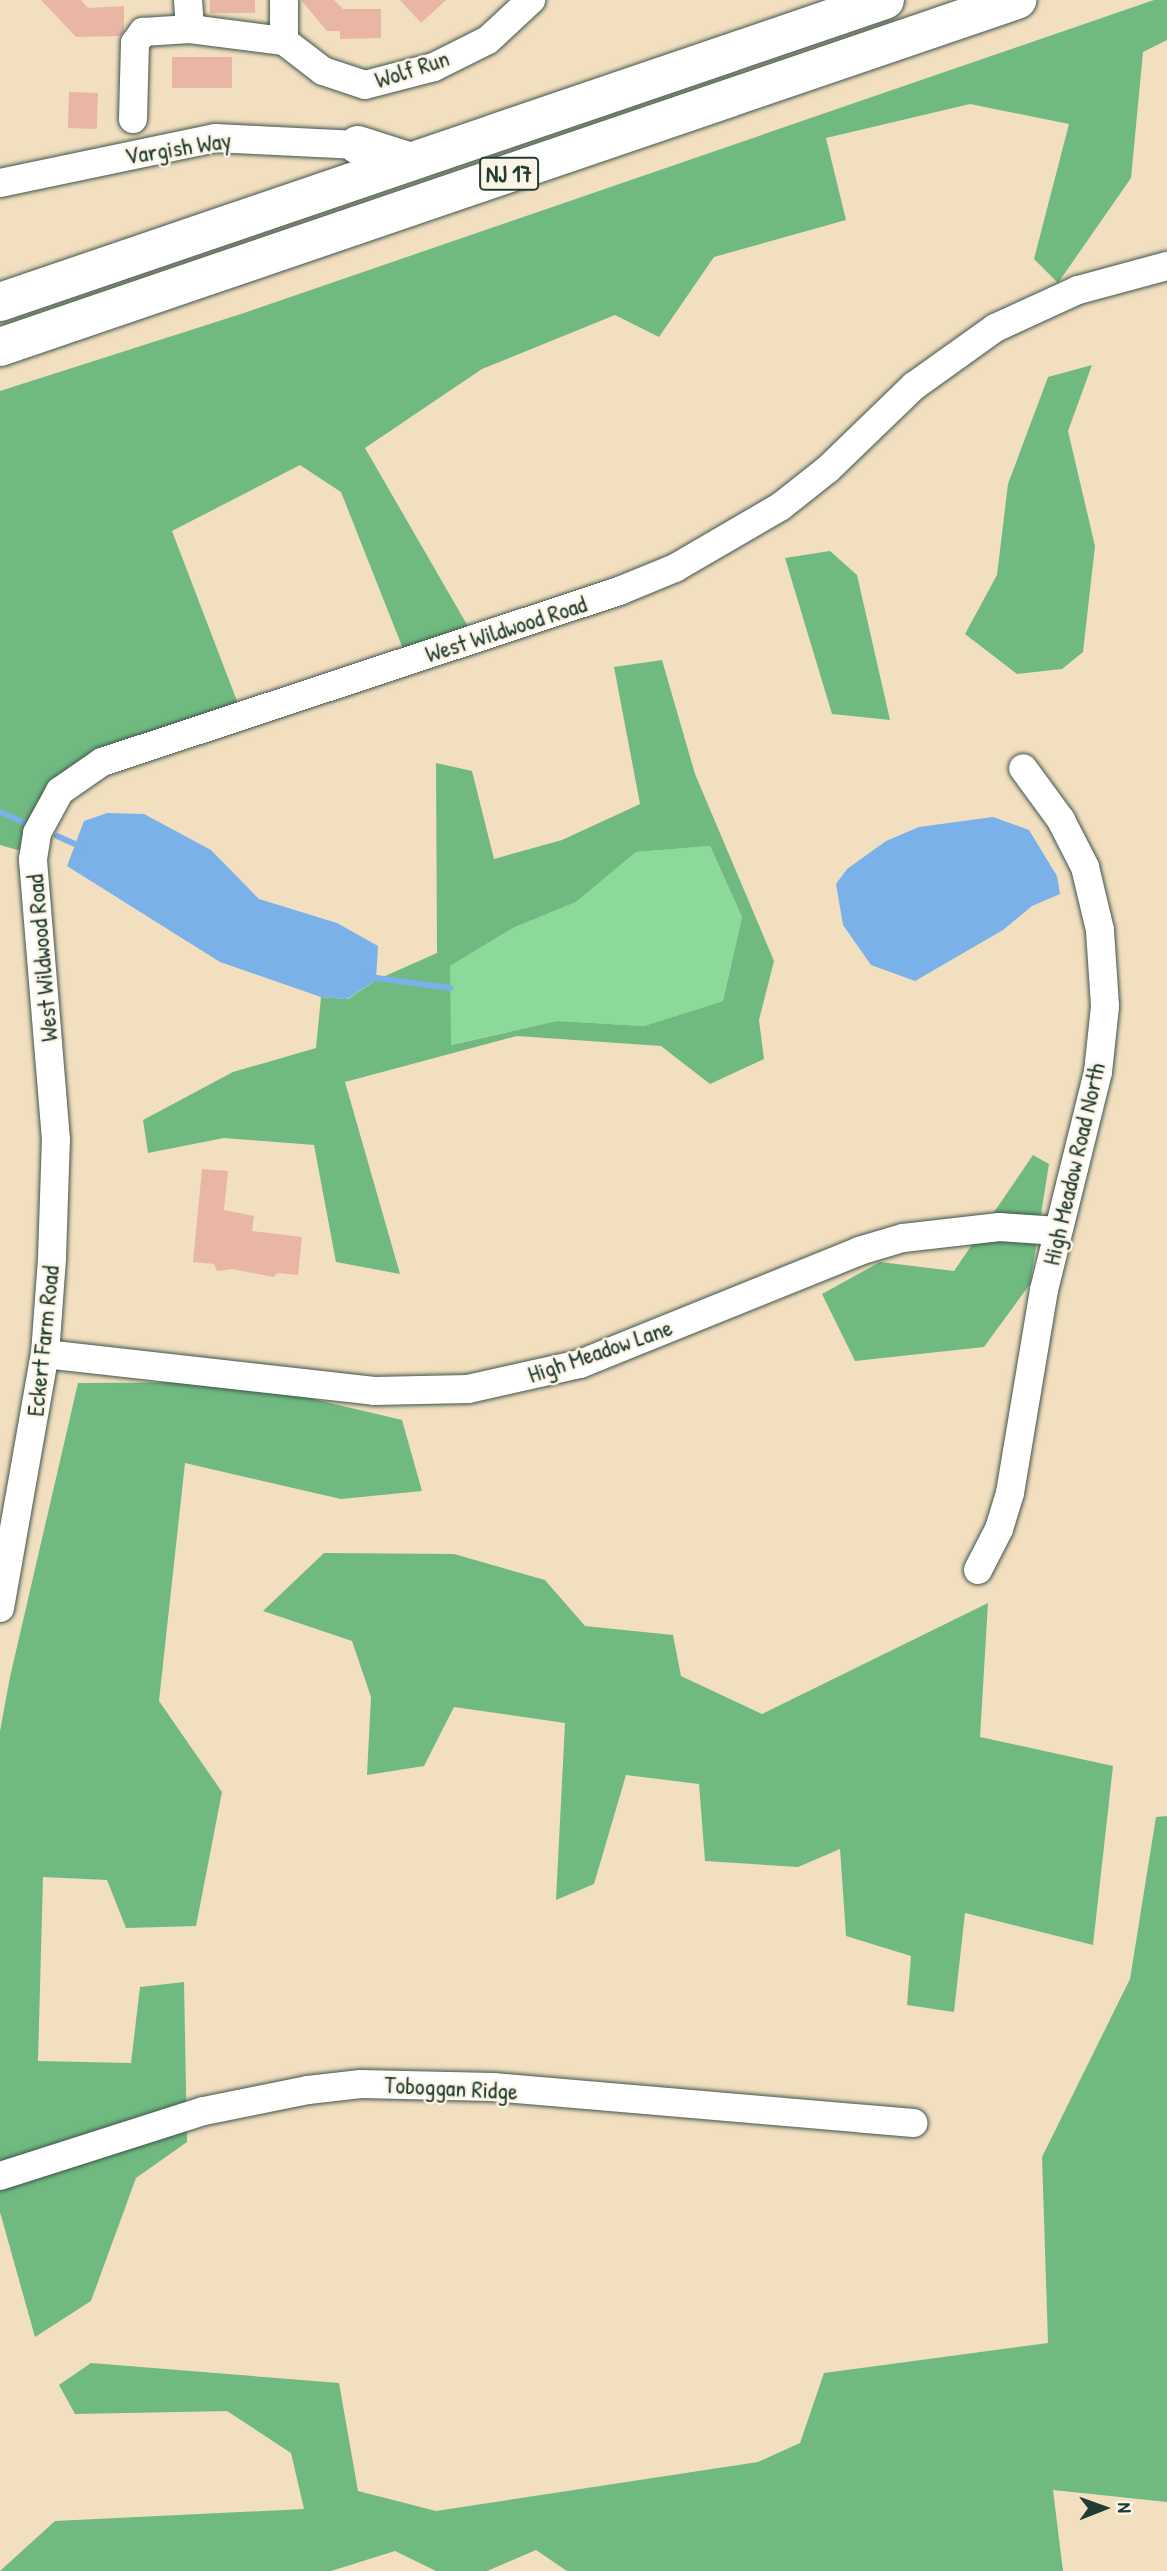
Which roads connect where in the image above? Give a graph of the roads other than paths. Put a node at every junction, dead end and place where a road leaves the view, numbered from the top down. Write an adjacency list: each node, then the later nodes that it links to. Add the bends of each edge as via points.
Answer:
1 (188, 0): 6 (street)
2 (284, 0): 7 (street)
3 (531, 0): 7 (street, Wolf Run, via 488,40 434,66 365,85 323,71)
4 (886, 0): 10 (highway, NJ 17)
5 (1017, 0): 14 (highway, NJ 17)
6 (190, 29): 7 (street); 8 (street, via 143,32 135,43)
7 (284, 41)
8 (133, 119)
9 (358, 145): 10 (highway); 11 (street, Vargish Way, via 215,138)
10 (408, 161): 13 (highway, NJ 17)
11 (0, 183)
12 (1167, 266): 16 (street, West Wildwood Road, via 1078,290 995,328 914,386 828,469 780,507 675,568 610,594 102,762 79,774 46,810 33,859)
13 (0, 302)
14 (0, 347)
15 (1023, 768): 17 (street, High Meadow Road North, via 1079,852 1091,886 1104,968 1098,1072)
16 (52, 1072): 18 (street, Eckert Farm Road, via 55,1222)
17 (1058, 1231): 18 (street, High Meadow Lane, via 999,1227 903,1238 859,1251 580,1364 468,1389 374,1391); 19 (street, High Meadow Road North, via 1010,1493 999,1529)
18 (45, 1354): 20 (street, Eckert Farm Road)
19 (978, 1570)
20 (0, 1608)
21 (913, 2123): 22 (street, Toboggan Ridge, via 494,2087 361,2084 204,2111)
22 (0, 2176)

